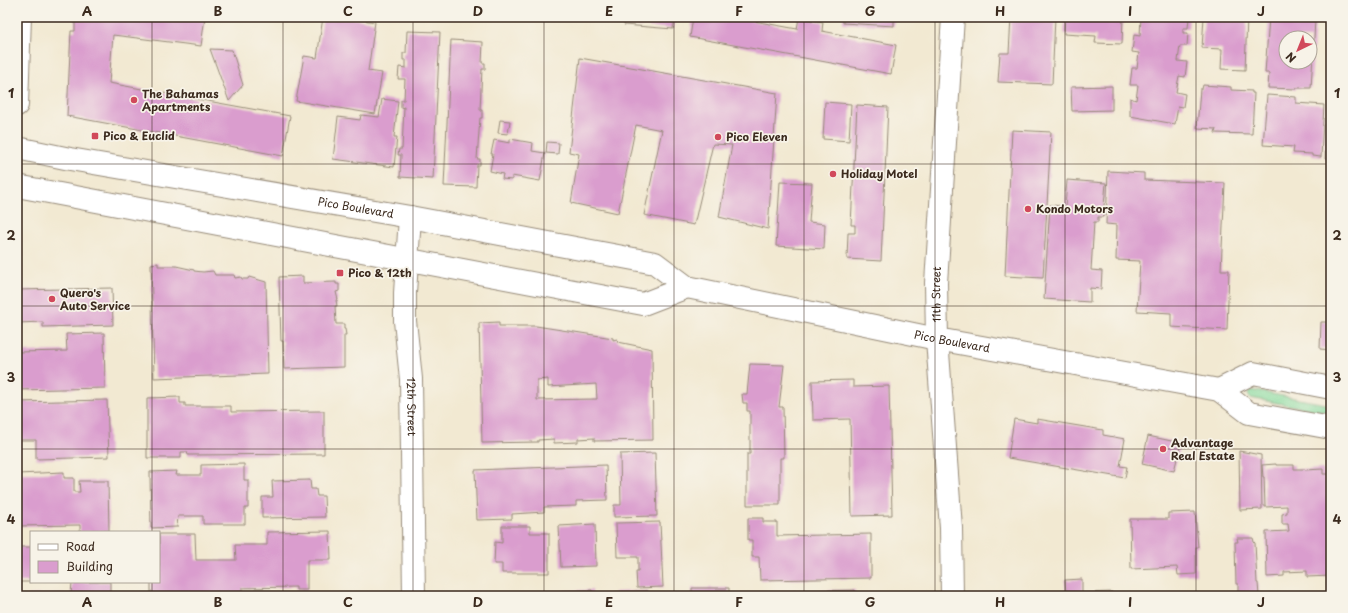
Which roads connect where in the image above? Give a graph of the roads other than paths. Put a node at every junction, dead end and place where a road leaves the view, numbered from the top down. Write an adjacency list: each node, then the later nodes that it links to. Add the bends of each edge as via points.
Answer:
1 (20, 17): 3 (main road)
2 (953, 17): 9 (main road, 11th Street, via 936,283)
3 (17, 105)
4 (17, 148): 6 (main road, Pico Boulevard)
5 (17, 186): 7 (main road)
6 (410, 217): 7 (main road, 12th Street); 8 (main road, Pico Boulevard, via 655,263)
7 (407, 259): 8 (main road, via 644,304); 13 (main road, 12th Street, via 405,321 410,379)
8 (687, 287): 9 (main road, Pico Boulevard)
9 (937, 339): 11 (main road, Pico Boulevard); 14 (main road, 11th Street, via 951,528)
10 (1331, 388): 11 (main road, via 1253,373)
11 (1219, 390): 12 (main road, Pico Boulevard, via 1249,413)
12 (1331, 428)
13 (414, 596)
14 (952, 596)

